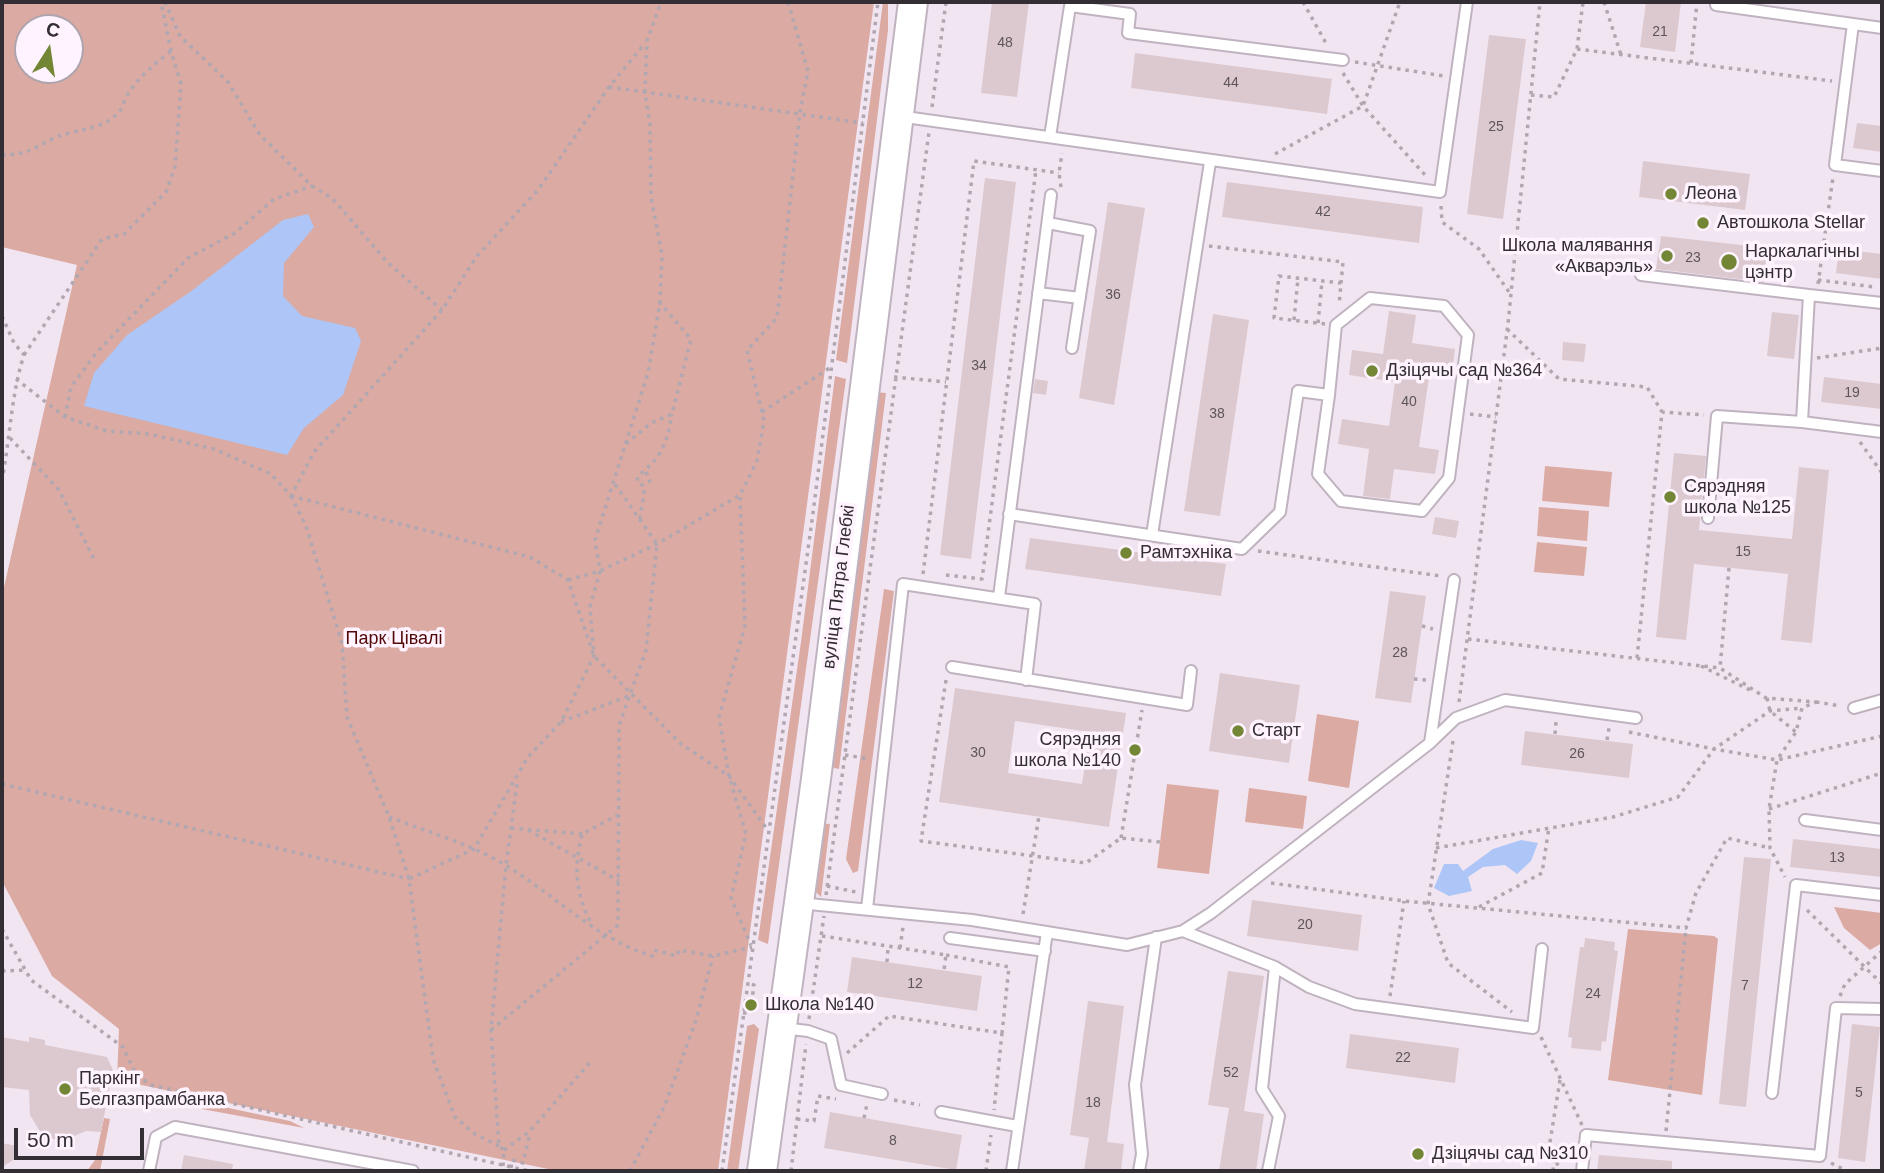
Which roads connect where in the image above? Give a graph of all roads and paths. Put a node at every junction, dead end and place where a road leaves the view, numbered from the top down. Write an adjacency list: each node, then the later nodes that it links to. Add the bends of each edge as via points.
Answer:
1 (163, 2): 21 (path); 43 (path, via 180,36 228,82 260,135)
2 (661, 2): 19 (path)
3 (788, 2): 32 (path, via 808,71)
4 (878, 2): 35 (path)
5 (913, 2): 33 (main road, вуліца Пятра Глебкі)
6 (946, 2): 34 (path)
7 (1132, 2): 16 (lane)
8 (1303, 2): 23 (path)
9 (1400, 2): 25 (path)
10 (1467, 2): 26 (lane)
11 (1540, 2): 30 (path)
12 (1583, 2): 20 (path)
13 (1604, 2): 22 (path)
14 (1697, 2): 24 (path)
15 (1716, 5): 17 (lane)
16 (1130, 14): 23 (lane, via 1128,33); 36 (lane, via 1070,6)
17 (1853, 24): 18 (lane); 27 (lane)
18 (1882, 28)
19 (647, 41): 28 (path); 29 (path)
20 (1577, 49): 22 (path); 30 (path, via 1554,97)
21 (171, 51): 38 (path, via 128,93 119,112 101,125 53,138 38,149); 69 (path, via 181,84 175,167 166,192 124,234 102,239)
22 (1621, 55): 24 (path)
23 (1339, 60): 25 (path); 31 (path)
24 (1691, 63): 27 (path)
25 (1377, 66): 26 (path); 31 (path)
26 (1457, 78): 45 (lane)
27 (1845, 82): 42 (lane, via 1835,165)
28 (609, 87): 29 (path); 61 (path, via 538,190 477,256)
29 (645, 92): 32 (path); 59 (path, via 651,197 662,255)
30 (1531, 95): 56 (path)
31 (1363, 106): 40 (path); 45 (path)
32 (800, 112): 35 (path); 76 (path, via 777,318 747,350)
33 (897, 116): 34 (lane); 175 (main road, вуліца Пятра Глебкі)
34 (930, 121): 36 (lane); 72 (path)
35 (863, 123): 71 (path)
36 (1050, 137): 37 (lane)
37 (1065, 138): 39 (lane); 41 (path, via 1059,173)
38 (2, 155)
39 (1210, 162): 40 (lane); 48 (lane)
40 (1250, 167): 45 (lane)
41 (1036, 170): 74 (path, via 974,161); 103 (path, via 982,579)
42 (1882, 172)
43 (312, 186): 61 (path, via 333,199 387,262); 81 (path, via 274,199 235,233 188,258 97,352 71,387)
44 (1832, 189): 51 (path)
45 (1440, 192): 56 (path, via 1443,222 1479,248)
46 (1051, 195): 47 (lane)
47 (1048, 223): 55 (lane); 58 (lane, via 1090,230)
48 (1197, 244): 53 (path, via 1343,262); 96 (lane)
49 (1641, 275): 57 (lane)
50 (1298, 278): 52 (path); 63 (path); 63 (path, via 1279,276 1274,318)
51 (1818, 280): 54 (path); 57 (path)
52 (1321, 281): 53 (path); 64 (path)
53 (1341, 283): 65 (path)
54 (1882, 288)
55 (1038, 293): 58 (lane); 93 (lane)
56 (1510, 294): 66 (path)
57 (1813, 295): 60 (lane); 83 (lane)
58 (1080, 298): 67 (lane)
59 (660, 303): 79 (path, via 691,339); 86 (path, via 648,373)
60 (1882, 303)
61 (442, 310): 92 (path, via 314,452)
62 (2, 316): 69 (path)
63 (1294, 320): 64 (path)
64 (1318, 323): 65 (path)
65 (1336, 325): 75 (lane); 77 (lane, via 1370,298 1444,306 1468,335)
66 (1507, 329): 78 (path, via 1559,379 1647,387); 82 (path)
67 (1072, 348)
68 (1882, 348): 70 (path)
69 (24, 355): 73 (path)
70 (1811, 359)
71 (831, 367): 76 (path); 159 (path)
72 (894, 377): 74 (path); 143 (path)
73 (16, 379): 81 (path); 85 (path)
74 (946, 382): 103 (path)
75 (1329, 395): 77 (lane, via 1318,474 1341,501 1422,511 1449,478); 96 (lane, via 1297,391 1280,512 1242,549)
76 (762, 412): 91 (path, via 757,461)
77 (1458, 412): 82 (path)
78 (1662, 412): 80 (path); 112 (path)
79 (672, 414): 86 (path); 87 (path, via 668,442)
80 (1717, 416): 83 (lane); 94 (lane)
81 (65, 417): 92 (path, via 107,431 149,434 214,450 271,474)
82 (1496, 417): 100 (path)
83 (1802, 422): 84 (lane)
84 (1882, 432)
85 (10, 438): 89 (path); 99 (path, via 58,490)
86 (624, 444): 88 (path)
87 (646, 472): 90 (path, via 650,478); 90 (path, via 637,477 638,483)
88 (612, 480): 95 (path); 102 (path, via 595,540)
89 (2, 481)
90 (646, 485): 95 (path)
91 (740, 495): 97 (path); 147 (path, via 745,626 719,717)
92 (291, 496): 105 (path, via 530,558); 153 (path, via 306,526 342,643 347,717)
93 (1009, 514): 96 (lane); 107 (lane)
94 (1708, 518)
95 (640, 519): 97 (path)
96 (1153, 535)
97 (657, 544): 102 (path); 124 (path, via 646,650)
98 (1276, 555): 104 (path)
99 (96, 563)
100 (1476, 567)
101 (1729, 568): 116 (path)
102 (600, 571): 105 (path); 111 (path, via 590,607)
103 (923, 572): 106 (path)
104 (1449, 578): 141 (lane)
105 (568, 580): 111 (path)
106 (922, 586): 107 (lane); 145 (lane, via 903,584)
107 (999, 597): 119 (lane, via 1035,604)
108 (1422, 626): 109 (path)
109 (1436, 630)
110 (1467, 639): 112 (path)
111 (594, 656): 124 (path); 133 (path)
112 (1637, 658): 113 (path)
113 (1698, 665): 116 (path); 125 (path)
114 (952, 667): 119 (lane)
115 (1430, 667): 120 (path)
116 (1720, 668): 125 (path)
117 (1191, 671): 119 (lane, via 1187,705)
118 (1414, 679): 120 (path)
119 (1026, 680)
120 (1428, 680): 122 (path)
121 (957, 681): 167 (path, via 944,679 921,841)
122 (1427, 690)
123 (1882, 693): 126 (lane)
124 (631, 695): 133 (path); 147 (path, via 681,744); 151 (path, via 619,725)
125 (1766, 698): 127 (path); 131 (path)
126 (1882, 700): 130 (lane)
127 (1816, 702): 129 (path); 130 (path)
128 (1129, 706): 161 (path, via 1142,708)
129 (1802, 708): 131 (path); 137 (path)
130 (1854, 709)
131 (1770, 711): 137 (path); 142 (path)
132 (1636, 718): 141 (lane, via 1505,700 1456,718)
133 (561, 722): 148 (path, via 528,757)
134 (1569, 723): 138 (path, via 1556,722)
135 (1595, 726): 136 (path)
136 (1609, 728): 140 (path); 142 (path)
137 (1796, 732): 144 (path)
138 (1555, 734)
139 (1882, 736): 144 (path)
140 (1607, 740)
141 (1430, 743): 170 (lane)
142 (1714, 749): 144 (path); 155 (path, via 1678,797 1613,817)
143 (845, 755): 145 (path); 175 (path)
144 (1777, 760): 150 (path)
145 (883, 761): 178 (lane)
146 (1882, 773): 150 (path)
147 (729, 775): 159 (path); 190 (path, via 746,834 731,898)
148 (517, 780): 156 (path); 165 (path)
149 (2, 784): 169 (path)
150 (1769, 809): 164 (path)
151 (618, 815): 160 (path); 171 (path)
152 (1039, 816): 167 (path)
153 (388, 817): 165 (path); 169 (path)
154 (1805, 820): 158 (lane)
155 (1549, 826): 163 (path); 177 (path, via 1542,873)
156 (511, 828): 157 (path); 168 (path)
157 (528, 830): 160 (path); 166 (path)
158 (1882, 830)
159 (768, 831): 190 (path)
160 (582, 834): 166 (path)
161 (1121, 838): 162 (path); 167 (path, via 1086,863)
162 (1160, 842)
163 (1436, 848)
164 (1770, 848): 173 (path); 181 (path, via 1727,838 1696,893)
165 (474, 849): 168 (path); 169 (path)
166 (577, 856): 171 (path); 180 (path, via 580,901)
167 (1030, 857): 179 (path)
168 (506, 865): 180 (path); 208 (path)
169 (409, 879): 228 (path, via 433,1059 455,1117)
170 (1252, 880): 174 (path); 183 (lane)
171 (619, 881): 185 (path, via 618,925)
172 (1882, 895): 173 (lane, via 1796,886)
173 (1795, 898): 198 (path); 213 (lane)
174 (1404, 901): 176 (path); 204 (path)
175 (812, 904): 178 (lane); 186 (path); 207 (main road, вуліца Пятра Глебкі)
176 (1428, 904): 177 (path); 206 (path, via 1448,963)
177 (1477, 908): 181 (path)
178 (867, 909): 184 (lane)
179 (1022, 916)
180 (591, 924): 185 (path)
181 (1686, 928): 227 (path)
182 (2, 929): 199 (path)
183 (1183, 931): 187 (lane); 197 (lane)
184 (1046, 932): 187 (lane, via 1127,944); 192 (lane)
185 (605, 934): 195 (path, via 652,956 654,950 677,956 679,950); 208 (path)
186 (822, 936): 189 (path); 207 (path)
187 (1156, 937): 246 (lane, via 1135,1086 1142,1154)
188 (950, 938): 192 (lane)
189 (888, 946): 194 (path); 196 (path)
190 (752, 947): 195 (path); 241 (path)
191 (1542, 949): 206 (lane)
192 (1045, 951): 224 (lane)
193 (1882, 951): 198 (path)
194 (946, 955): 200 (path); 209 (path, via 1009,967)
195 (713, 956): 240 (path, via 665,1105)
196 (887, 962)
197 (1275, 967): 204 (lane, via 1309,987 1355,1004); 247 (lane, via 1262,1089 1279,1116)
198 (1861, 967): 202 (path); 203 (path, via 1844,984)
199 (26, 970): 201 (path); 232 (path, via 32,980 122,1047 136,1074 151,1085)
200 (944, 970)
201 (2, 971)
202 (1882, 984)
203 (1836, 1008): 205 (lane); 230 (lane)
204 (1388, 1009): 206 (lane)
205 (1882, 1009)
206 (1533, 1028): 212 (path)
207 (795, 1029): 214 (lane, via 831,1039 841,1085); 222 (path); 242 (main road, вуліца Пятра Глебкі)
208 (491, 1030): 228 (path)
209 (1002, 1033): 210 (path, via 889,1016); 223 (path)
210 (841, 1057)
211 (592, 1059): 226 (path)
212 (1560, 1079): 225 (path); 231 (path, via 1549,1148)
213 (1772, 1093)
214 (883, 1096): 218 (path)
215 (837, 1099): 216 (path)
216 (847, 1101)
217 (857, 1102): 221 (path, via 867,1104)
218 (920, 1105)
219 (816, 1108): 222 (path, via 814,1121)
220 (941, 1112): 223 (lane)
221 (864, 1118)
222 (797, 1119): 243 (path)
223 (992, 1123): 224 (lane); 244 (path)
224 (1017, 1126): 245 (lane)
225 (1583, 1126)
226 (530, 1131): 229 (path); 233 (path, via 523,1163 512,1160)
227 (1665, 1142): 230 (lane); 252 (lane, via 1586,1135)
228 (499, 1146): 229 (path)
229 (504, 1150): 232 (path)
230 (1820, 1156): 253 (path)
231 (1555, 1159): 250 (path); 251 (path)
232 (503, 1166): 233 (path)
233 (511, 1168): 237 (path)
234 (387, 1169): 235 (lane, via 175,1127 156,1137); 236 (lane)
235 (149, 1171)
236 (413, 1171)
237 (529, 1171)
238 (548, 1171): 239 (path)
239 (600, 1171)
240 (630, 1171)
241 (722, 1171)
242 (762, 1171)
243 (791, 1171)
244 (986, 1171)
245 (1012, 1171)
246 (1139, 1171)
247 (1268, 1171)
248 (1351, 1171): 249 (path)
249 (1370, 1171)
250 (1553, 1171)
251 (1561, 1171)
252 (1582, 1171)
253 (1847, 1171)

